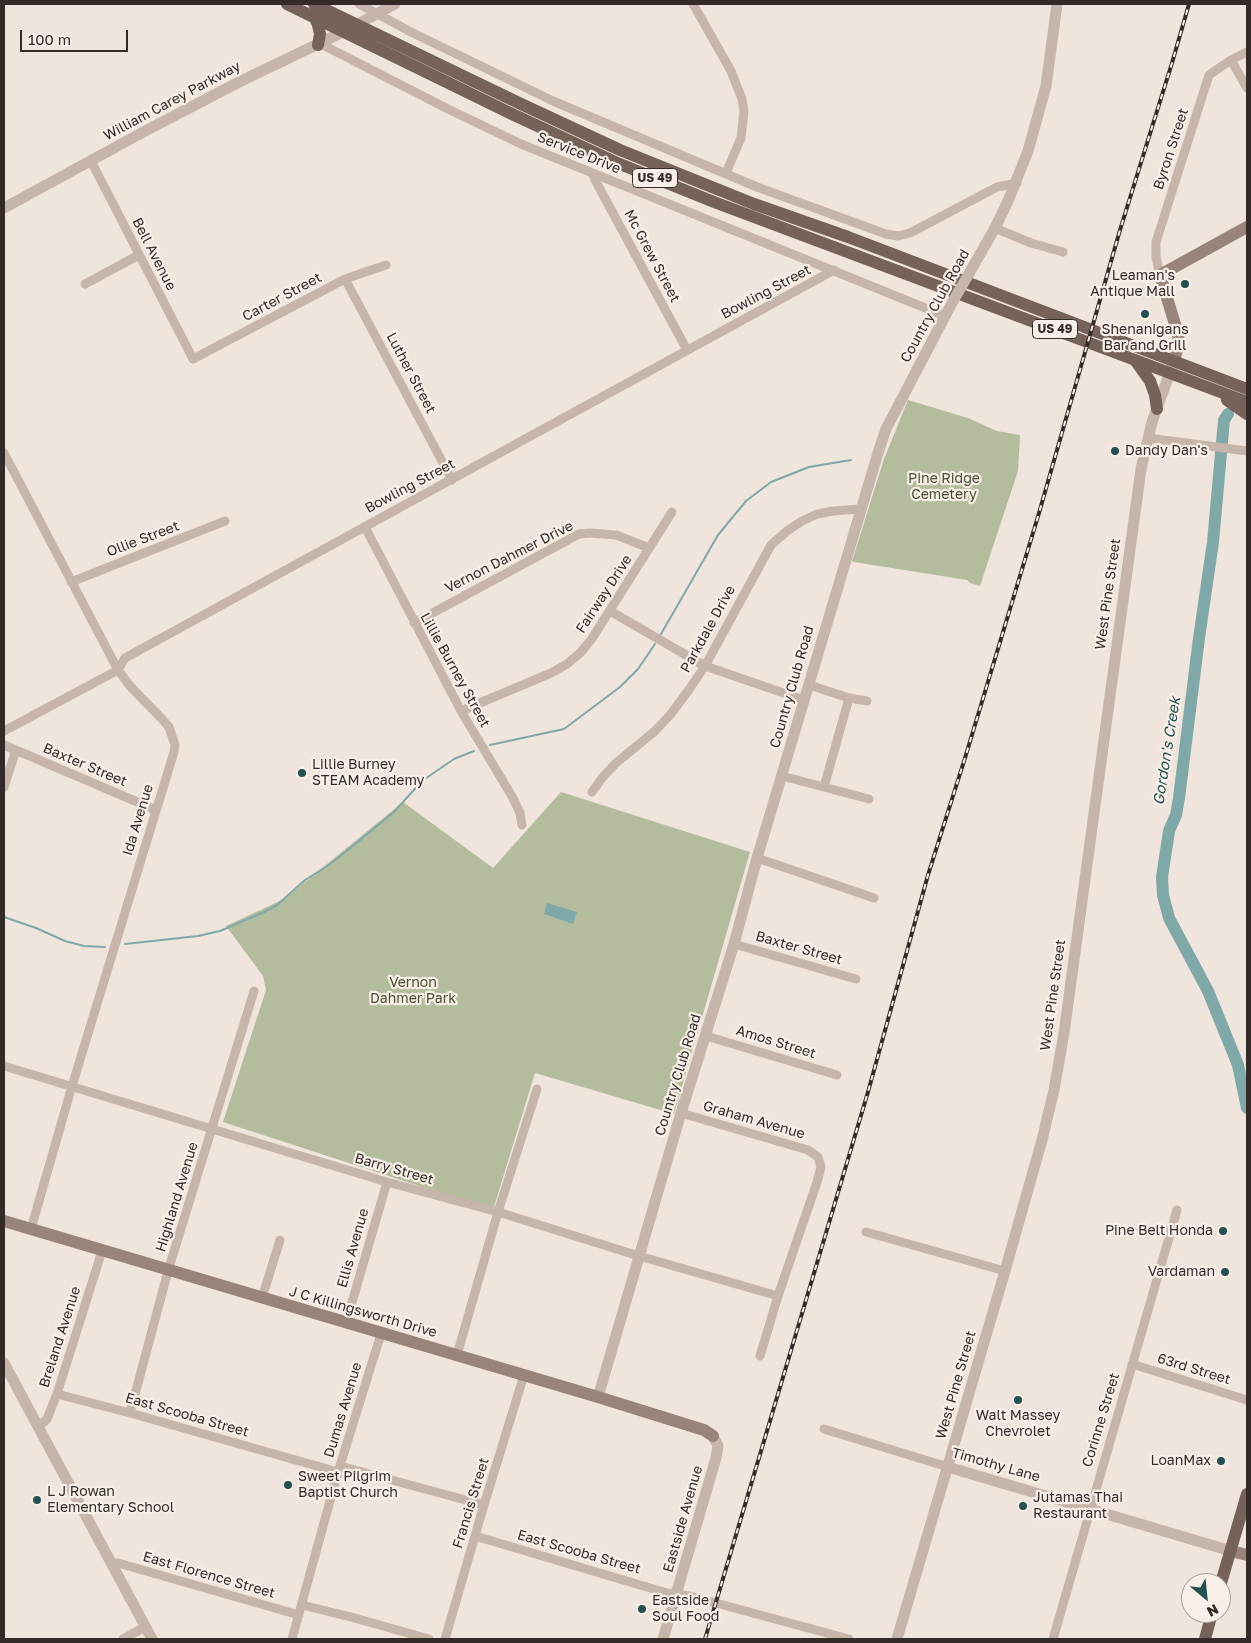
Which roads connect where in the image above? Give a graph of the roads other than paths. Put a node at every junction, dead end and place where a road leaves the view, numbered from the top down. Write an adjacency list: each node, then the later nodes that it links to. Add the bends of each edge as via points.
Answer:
1 (287, 4): 8 (main road, US 49)
2 (314, 4): 9 (main road, US 49)
3 (359, 4): 7 (street)
4 (395, 4): 7 (street, William Carey Parkway)
5 (693, 4): 18 (street, via 731,71 742,99 741,138)
6 (1057, 4): 20 (street, Country Club Road, via 1046,86)
7 (376, 13): 9 (street, William Carey Parkway); 15 (street, via 553,101)
8 (315, 18): 10 (main road, US 49); 11 (main road, via 320,34)
9 (356, 25): 10 (street, William Carey Parkway); 16 (main road, US 49, via 521,104)
10 (343, 32): 11 (street, William Carey Parkway); 16 (main road, US 49, via 512,114)
11 (319, 44): 17 (street, William Carey Parkway); 19 (street, Service Drive, via 498,133)
12 (1247, 52): 13 (street, Byron Street)
13 (1232, 60): 14 (street); 28 (street, Byron Street, via 1209,75 1156,242)
14 (1247, 88)
15 (627, 133): 16 (street); 18 (street)
16 (618, 156): 33 (main road, US 49, via 714,202); 35 (main road, US 49, via 754,204)
17 (91, 161): 21 (street, William Carey Parkway); 25 (street, Bell Avenue)
18 (726, 173): 20 (street, via 898,236 910,234 997,187)
19 (594, 174): 27 (street, Service Drive); 32 (street, Mc Grew Street)
20 (1017, 183): 23 (street, Country Club Road)
21 (4, 208)
22 (1247, 226): 28 (main road)
23 (995, 228): 24 (street); 31 (street, Country Club Road, bridge)
24 (1064, 252)
25 (140, 255): 30 (street); 34 (street, Bell Avenue)
26 (386, 265): 29 (street, Carter Street)
27 (834, 270): 31 (street, Service Drive); 32 (street, Bowling Street)
28 (1160, 276): 35 (main road, West Pine Street, via 1179,342)
29 (345, 279): 34 (street, Carter Street); 46 (street, Luther Street)
30 (85, 284)
31 (945, 316): 47 (street, Country Club Road, via 886,429)
32 (687, 350): 46 (street, Bowling Street)
33 (1133, 358): 35 (main road, US 49); 41 (main road, via 1150,381)
34 (193, 359)
35 (1172, 366): 36 (main road, US 49); 39 (main road, US 49); 41 (street, West Pine Street)
36 (1224, 380): 37 (main road); 38 (main road, US 49)
37 (1247, 382)
38 (1247, 389)
39 (1213, 390): 40 (main road, US 49); 42 (main road)
40 (1247, 402)
41 (1157, 409): 43 (street, West Pine Street)
42 (1247, 414)
43 (1148, 438): 44 (street); 94 (street, West Pine Street, via 1137,493 1054,1090)
44 (1247, 451)
45 (4, 453): 52 (street, Ida Avenue)
46 (452, 480): 50 (street, Bowling Street)
47 (860, 509): 55 (street, Parkdale Drive, via 817,514 787,531 771,545); 57 (street, Country Club Road)
48 (672, 512): 51 (street, Fairway Drive)
49 (225, 521): 52 (street, Ollie Street)
50 (364, 526): 54 (street, Lillie Burney Street); 56 (street, Bowling Street, via 125,658)
51 (649, 548): 53 (street, Fairway Drive); 54 (street, Vernon Dahmer Drive, via 616,535 579,534)
52 (70, 582): 56 (street, Ida Avenue)
53 (610, 611): 55 (street); 61 (street, Fairway Drive, via 591,640 567,664 551,674)
54 (414, 623): 61 (street, Lillie Burney Street)
55 (705, 666): 59 (street); 68 (street, Parkdale Drive, via 670,715 616,763)
56 (118, 670): 62 (street, Bowling Street); 70 (street, Ida Avenue, via 169,727 175,745)
57 (809, 685): 58 (street); 59 (street, Country Club Road)
58 (849, 698): 60 (street); 67 (street)
59 (804, 700): 65 (street, Country Club Road)
60 (867, 701)
61 (461, 711): 71 (street, Lillie Burney Street, via 513,798)
62 (4, 731)
63 (4, 745): 64 (street, Baxter Street)
64 (16, 750): 66 (street); 70 (street, Baxter Street)
65 (782, 776): 67 (street); 72 (street, Country Club Road)
66 (4, 787)
67 (824, 787): 69 (street)
68 (592, 792)
69 (869, 799)
70 (156, 810): 80 (street, Ida Avenue)
71 (522, 825)
72 (757, 858): 73 (street); 74 (street, Country Club Road)
73 (874, 898)
74 (734, 944): 75 (street, Baxter Street); 77 (street, Country Club Road)
75 (856, 979)
76 (254, 991): 83 (street, Highland Avenue)
77 (706, 1036): 79 (street, Amos Street); 82 (street, Country Club Road)
78 (4, 1066): 80 (street, Barry Street)
79 (838, 1074)
80 (72, 1086): 83 (street, Barry Street); 88 (street, Ida Avenue)
81 (537, 1089): 86 (street)
82 (681, 1113): 92 (street, Country Club Road); 95 (street, Graham Avenue, via 808,1150 818,1157 821,1168 817,1182)
83 (213, 1128): 84 (street, Barry Street); 93 (street, Highland Avenue)
84 (387, 1182): 86 (street, Barry Street); 97 (street, Ellis Avenue)
85 (1178, 1210): 102 (street, Corinne Street)
86 (498, 1212): 92 (street, Barry Street); 99 (street)
87 (4, 1221): 88 (main road, J C Killingsworth Drive)
88 (31, 1229): 91 (main road, J C Killingsworth Drive)
89 (866, 1232): 94 (street)
90 (280, 1240): 96 (street)
91 (102, 1251): 93 (main road, J C Killingsworth Drive); 104 (street, Breland Avenue)
92 (639, 1256): 95 (street, Barry Street); 105 (street, Country Club Road)
93 (168, 1271): 96 (main road, J C Killingsworth Drive); 107 (street, Highland Avenue)
94 (1005, 1271): 111 (street, West Pine Street)
95 (778, 1296): 100 (street)
96 (262, 1298): 97 (main road, J C Killingsworth Drive)
97 (346, 1323): 98 (main road, J C Killingsworth Drive)
98 (381, 1334): 99 (main road, J C Killingsworth Drive); 112 (street, Dumas Avenue)
99 (457, 1355): 103 (main road, J C Killingsworth Drive)
100 (760, 1356)
101 (4, 1363): 108 (street)
102 (1132, 1364): 106 (street, 63rd Street); 115 (street, Corinne Street)
103 (524, 1375): 105 (main road, J C Killingsworth Drive); 114 (street, Francis Street)
104 (57, 1394): 107 (street, East Scooba Street); 108 (street, Breland Avenue, via 47,1419)
105 (598, 1397): 110 (main road, J C Killingsworth Drive, via 704,1430)
106 (1247, 1400)
107 (130, 1413): 112 (street, East Scooba Street)
108 (38, 1428): 119 (street)
109 (824, 1429): 111 (street, Timothy Lane)
110 (713, 1436): 121 (street, Eastside Avenue, via 718,1446 716,1458)
111 (948, 1467): 115 (street, Timothy Lane); 133 (street, West Pine Street)
112 (339, 1469): 114 (street, East Scooba Street); 122 (street, Dumas Avenue)
113 (1247, 1494): 117 (main road)
114 (484, 1505): 116 (street, Francis Street)
115 (1090, 1508): 117 (street, Timothy Lane); 134 (street, Corinne Street)
116 (475, 1536): 121 (street, East Scooba Street); 130 (street, Francis Street)
117 (1231, 1550): 118 (main road, Timothy Lane); 120 (main road)
118 (1247, 1555)
119 (111, 1564): 123 (street, East Florence Street, via 118,1563); 125 (street)
120 (1224, 1573)
121 (677, 1594): 131 (street, Eastside Avenue); 132 (street, East Scooba Street)
122 (302, 1605): 123 (street, Dumas Avenue); 129 (street)
123 (299, 1615): 128 (street, Dumas Avenue)
124 (1209, 1623): 135 (main road)
125 (146, 1627): 126 (street); 127 (street)
126 (123, 1639)
127 (152, 1639)
128 (292, 1639)
129 (429, 1639)
130 (445, 1639)
131 (663, 1639)
132 (849, 1639)
133 (897, 1639)
134 (1052, 1639)
135 (1205, 1639)

